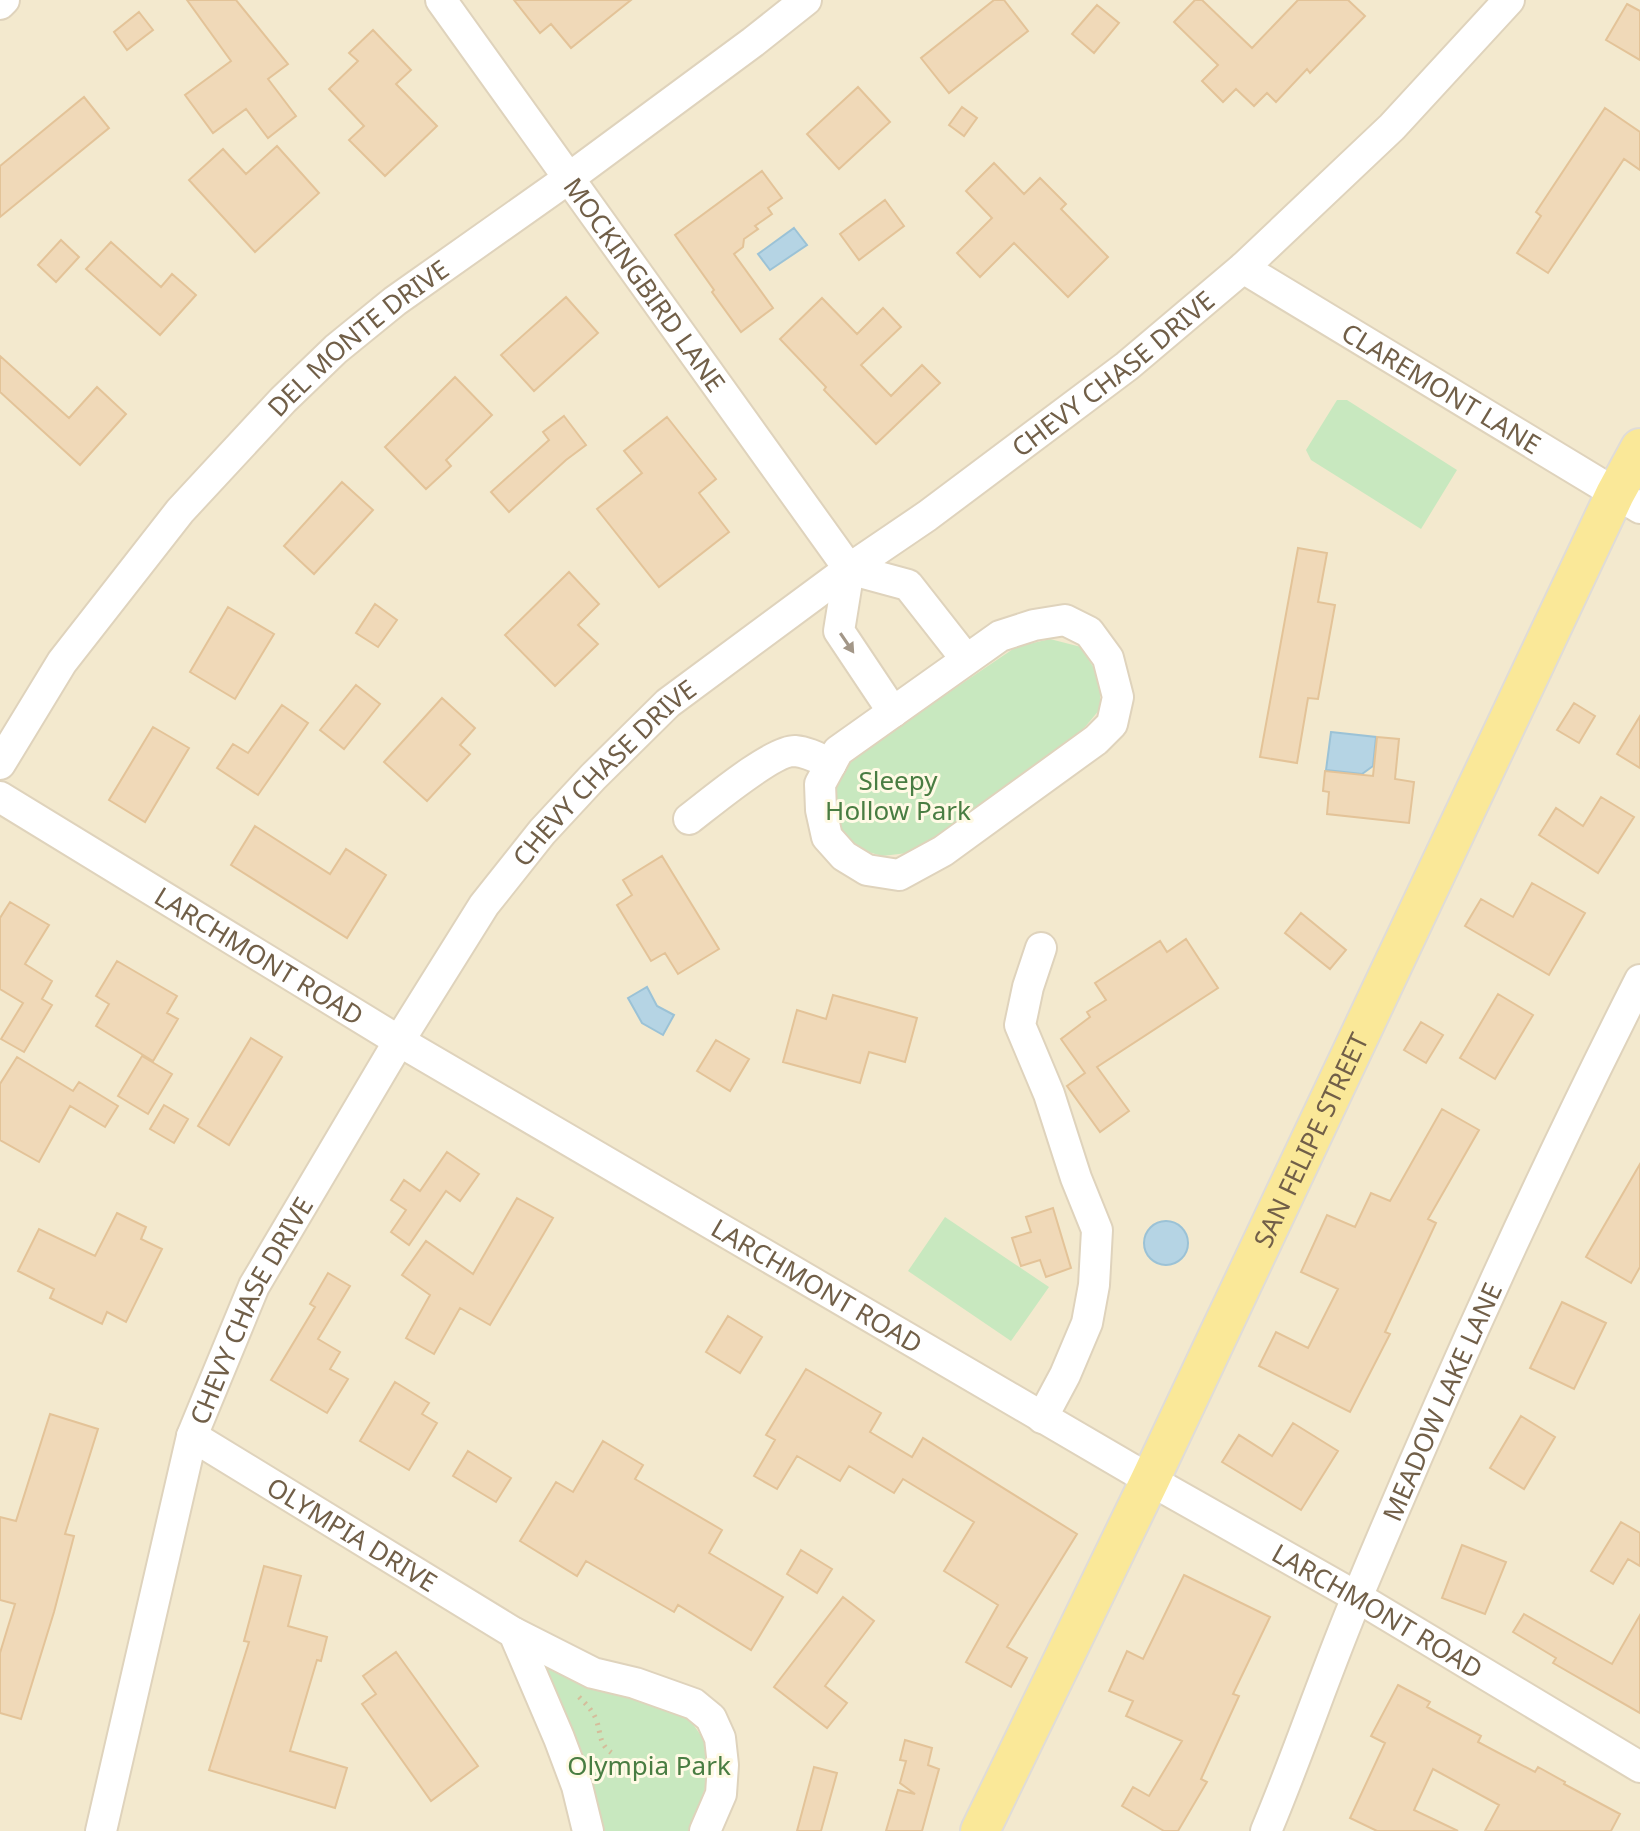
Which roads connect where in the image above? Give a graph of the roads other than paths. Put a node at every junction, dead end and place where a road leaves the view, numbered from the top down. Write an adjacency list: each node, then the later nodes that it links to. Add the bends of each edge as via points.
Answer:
1 (441, 0): 4 (street, MOCKINGBIRD LANE)
2 (806, 0): 4 (street, DEL MONTE DRIVE)
3 (1509, 0): 5 (street, CHEVY CHASE DRIVE, via 1392,127)
4 (569, 178): 8 (street, MOCKINGBIRD LANE); 11 (street, DEL MONTE DRIVE, via 395,301 283,400 180,511 62,662)
5 (1243, 268): 7 (street, CLAREMONT LANE); 8 (street, CHEVY CHASE DRIVE, via 1127,366)
6 (1640, 448): 7 (main road, SAN FELIPE STREET)
7 (1628, 501): 20 (main road, SAN FELIPE STREET)
8 (849, 569): 9 (street, via 908,585); 10 (street, one-way to 10, via 839,631); 17 (street, CHEVY CHASE DRIVE, via 668,703 593,777 484,905)
9 (966, 659): 10 (street); 12 (street, via 1000,636 1065,620 1089,632 1108,658 1118,697 1112,724 943,851 899,875 867,870 827,837 820,784)
10 (893, 712): 12 (street, via 838,751)
11 (0, 764)
12 (831, 764): 14 (street, via 793,751 762,764)
13 (0, 797): 17 (street, LARCHMONT ROAD)
14 (689, 819)
15 (1041, 948): 18 (street, via 1020,1025 1097,1230 1087,1323)
16 (1640, 980): 21 (street, MEADOW LAKE LANE, via 1474,1328)
17 (399, 1041): 18 (street, LARCHMONT ROAD); 19 (street, CHEVY CHASE DRIVE, via 254,1286)
18 (1042, 1418): 20 (street, LARCHMONT ROAD)
19 (192, 1436): 22 (street, OLYMPIA DRIVE); 24 (street, CHEVY CHASE DRIVE)
20 (1150, 1480): 21 (street, LARCHMONT ROAD); 27 (main road, SAN FELIPE STREET)
21 (1357, 1597): 23 (street, LARCHMONT ROAD); 28 (street, MEADOW LAKE LANE)
22 (514, 1633): 25 (street, via 577,1786); 26 (street, OLYMPIA DRIVE, via 593,1673 694,1704 711,1718 723,1765 721,1794)
23 (1640, 1767)
24 (101, 1831)
25 (588, 1831)
26 (705, 1831)
27 (980, 1831)
28 (1266, 1831)

